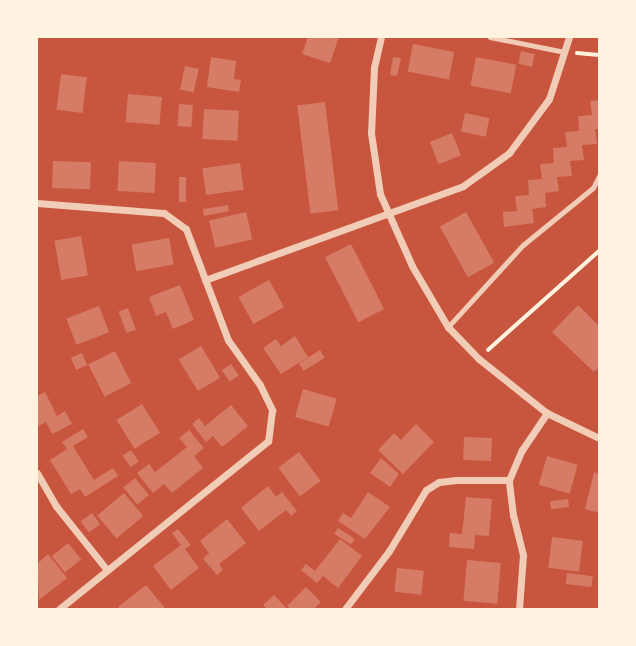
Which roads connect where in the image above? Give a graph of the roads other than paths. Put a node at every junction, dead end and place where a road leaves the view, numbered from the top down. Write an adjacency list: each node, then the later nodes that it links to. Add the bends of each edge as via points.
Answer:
1 (381, 37): 7 (street, via 373,68 371,133)
2 (490, 37): 4 (lane)
3 (569, 37): 4 (street)
4 (566, 52): 7 (street, via 549,99 509,153 463,186)
5 (599, 176): 9 (lane, via 593,188 523,245)
6 (37, 203): 8 (street, via 164,213 186,229)
7 (387, 216): 8 (street); 9 (street)
8 (205, 281): 14 (street, via 228,340 272,410 268,441)
9 (448, 327): 10 (street, via 479,359)
10 (547, 413): 11 (street); 13 (street)
11 (599, 438)
12 (37, 473): 14 (street, via 56,506)
13 (509, 480): 16 (street, via 439,482 426,490 390,551); 17 (street, via 523,555)
14 (107, 570): 15 (street)
15 (60, 609)
16 (345, 609)
17 (519, 609)

